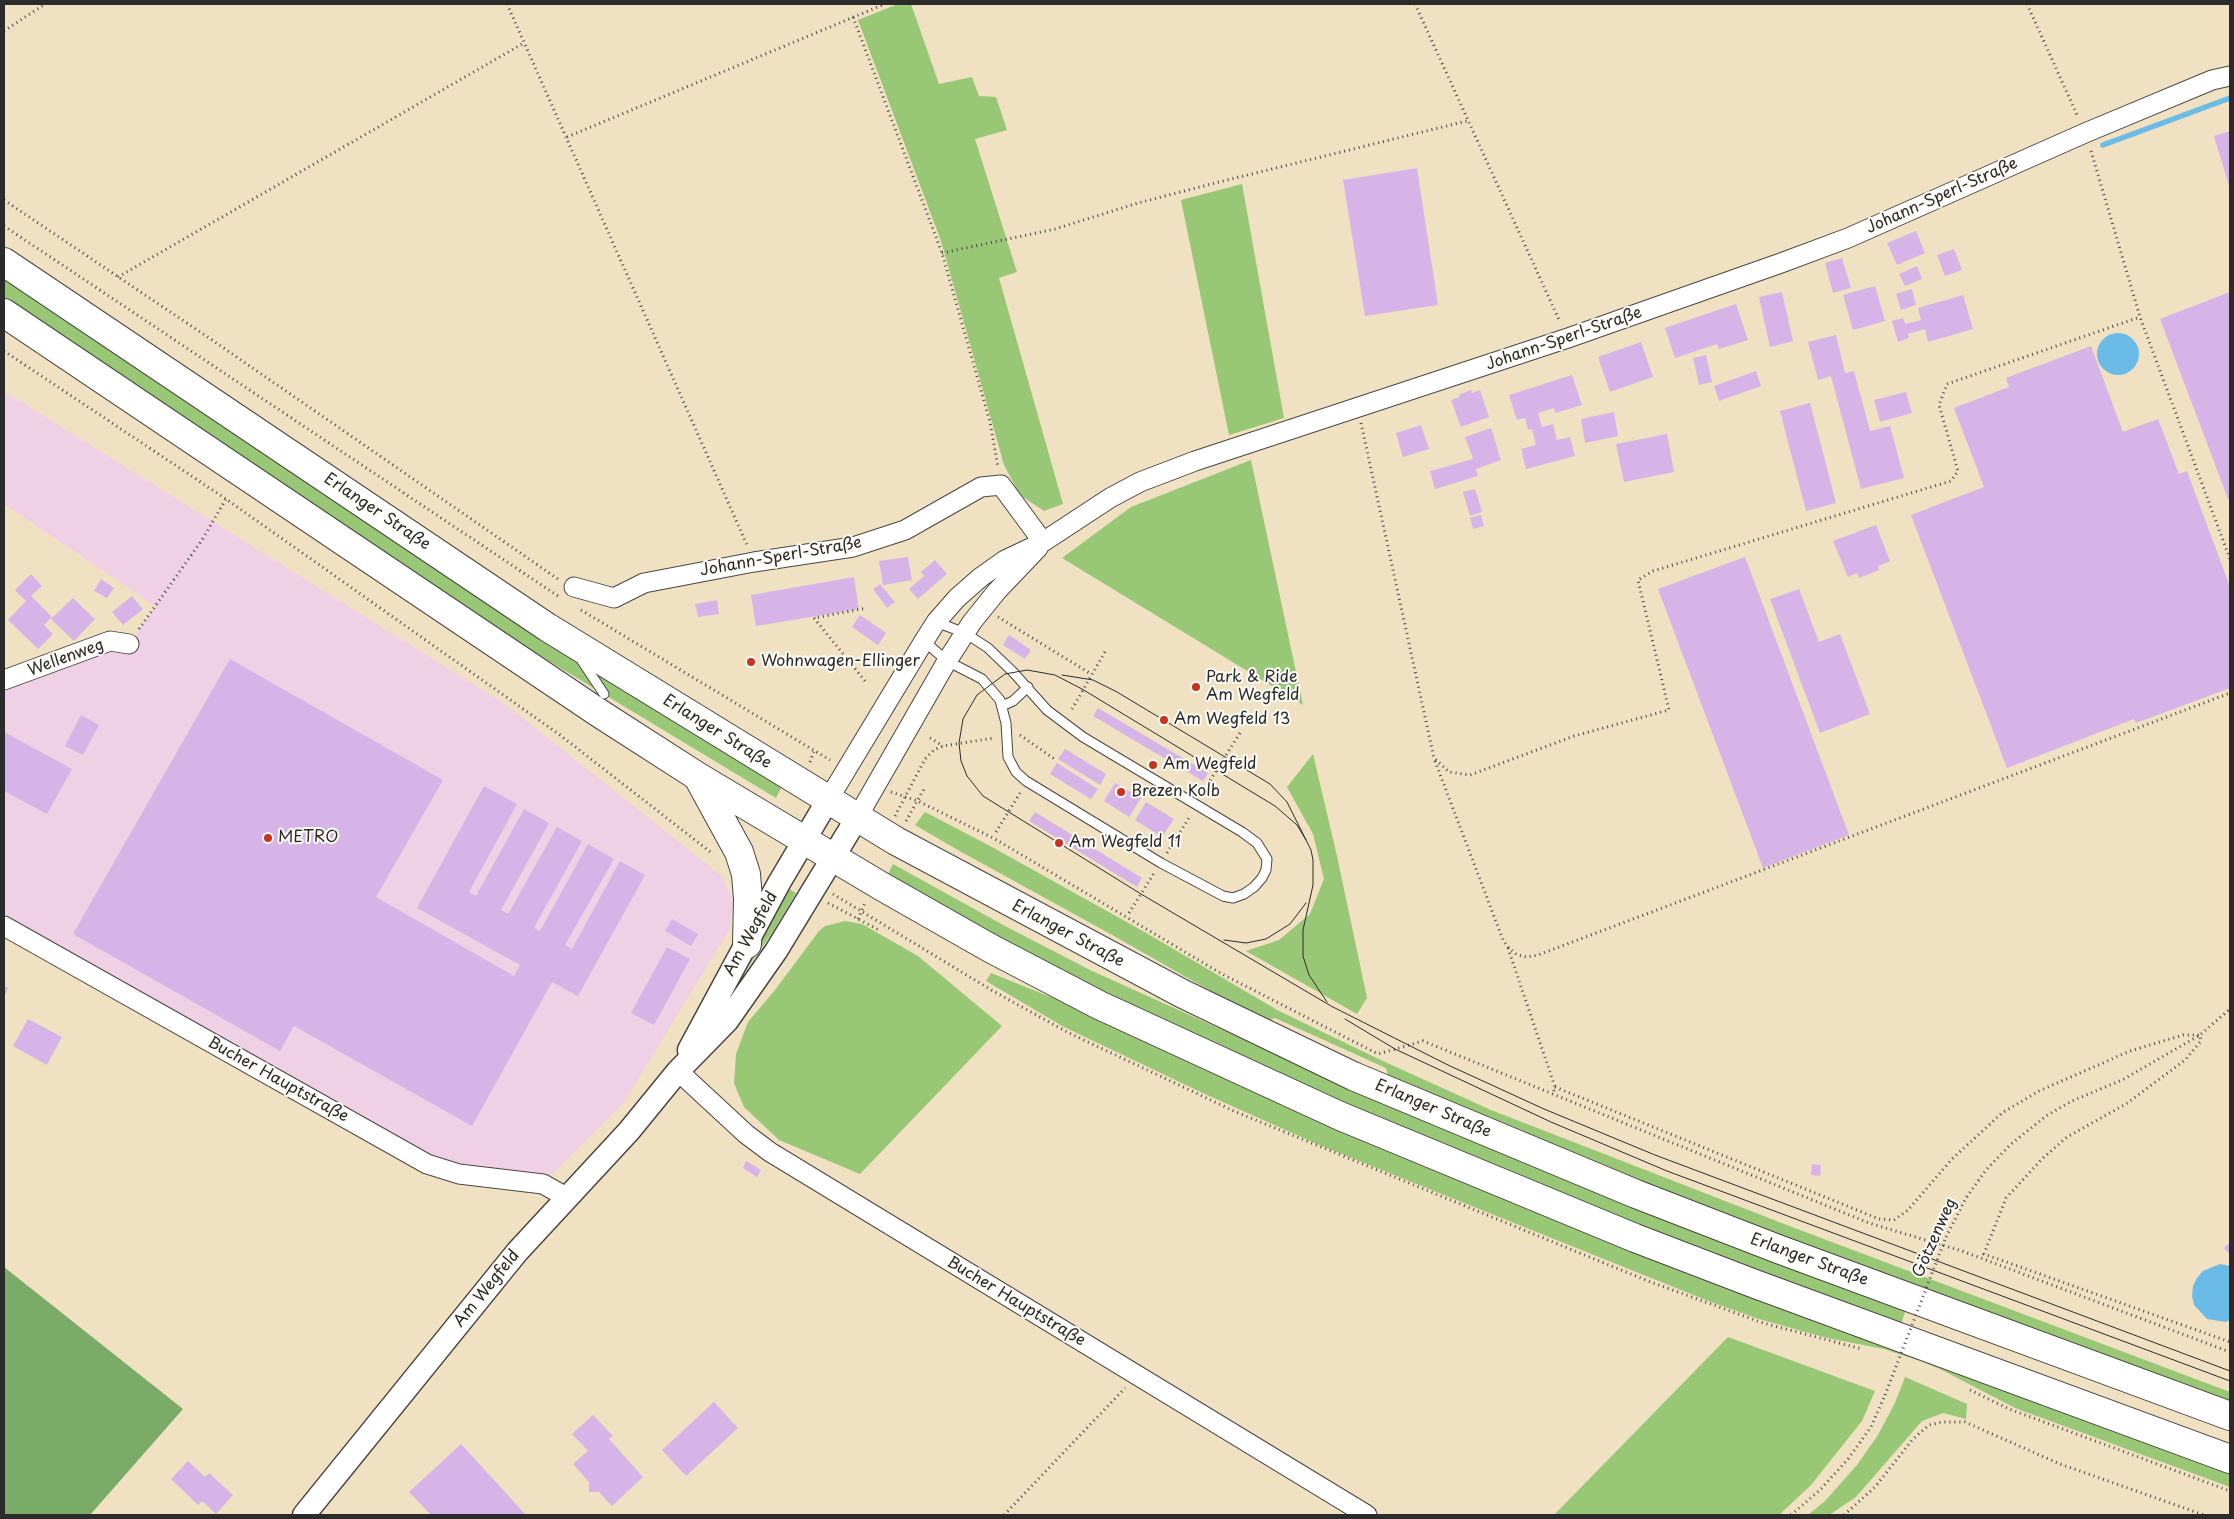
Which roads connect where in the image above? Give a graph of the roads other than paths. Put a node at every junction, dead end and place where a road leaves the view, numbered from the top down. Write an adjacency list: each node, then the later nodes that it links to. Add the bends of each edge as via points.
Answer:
1 (2230, 76): 4 (street, Johann-Sperl-Straße, via 2212,80 2085,133 1848,238 1568,338 1140,482)
2 (4, 262): 17 (main road, Erlanger Straße, via 547,627)
3 (4, 313): 16 (main road)
4 (1043, 542): 5 (street, Johann-Sperl-Straße, via 1001,485 981,487 904,530 853,547 644,583 614,598); 6 (street, Johann-Sperl-Straße, via 1005,560 981,577); 7 (street, Johann-Sperl-Straße, via 983,608)
5 (566, 592)
6 (936, 622): 7 (lane); 8 (street, Johann-Sperl-Straße)
7 (965, 633): 11 (street, Johann-Sperl-Straße); 13 (lane, via 988,648)
8 (924, 641): 11 (lane); 17 (street, Johann-Sperl-Straße)
9 (129, 644): 12 (street, Wellenweg, via 110,641)
10 (582, 661): 14 (lane)
11 (947, 661): 15 (lane, via 982,680); 18 (street, Johann-Sperl-Straße)
12 (4, 680)
13 (1028, 687): 15 (lane, via 1014,701); 15 (lane, via 1047,710 1083,737 1257,843 1267,860 1266,870 1254,888 1233,898 1211,890 1026,781 1016,772 1008,757)
14 (604, 694)
15 (1002, 706)
16 (697, 776): 19 (main road); 22 (main road, via 732,839 746,874 749,916)
17 (828, 800): 18 (main road, Erlanger Straße); 19 (street, Am Wegfeld)
18 (857, 818): 20 (street, Johann-Sperl-Straße); 25 (main road, Erlanger Straße, via 1168,986 1353,1076 1672,1208)
19 (804, 841): 20 (main road); 22 (street, Am Wegfeld)
20 (832, 858): 23 (street, Am Wegfeld, via 776,951 727,1021); 26 (main road, via 990,948 1099,1005 1340,1116 1484,1177 1755,1284)
21 (4, 926): 24 (street, Bucher Hauptstraße, via 427,1164 459,1174 543,1184)
22 (746, 944): 23 (street, Am Wegfeld)
23 (678, 1070): 24 (street, Am Wegfeld, via 610,1153); 28 (street, Bucher Hauptstraße, via 746,1134 770,1152)
24 (566, 1197): 27 (street, Am Wegfeld, via 495,1278)
25 (2230, 1416)
26 (2230, 1459)
27 (304, 1515)
28 (1367, 1515)

